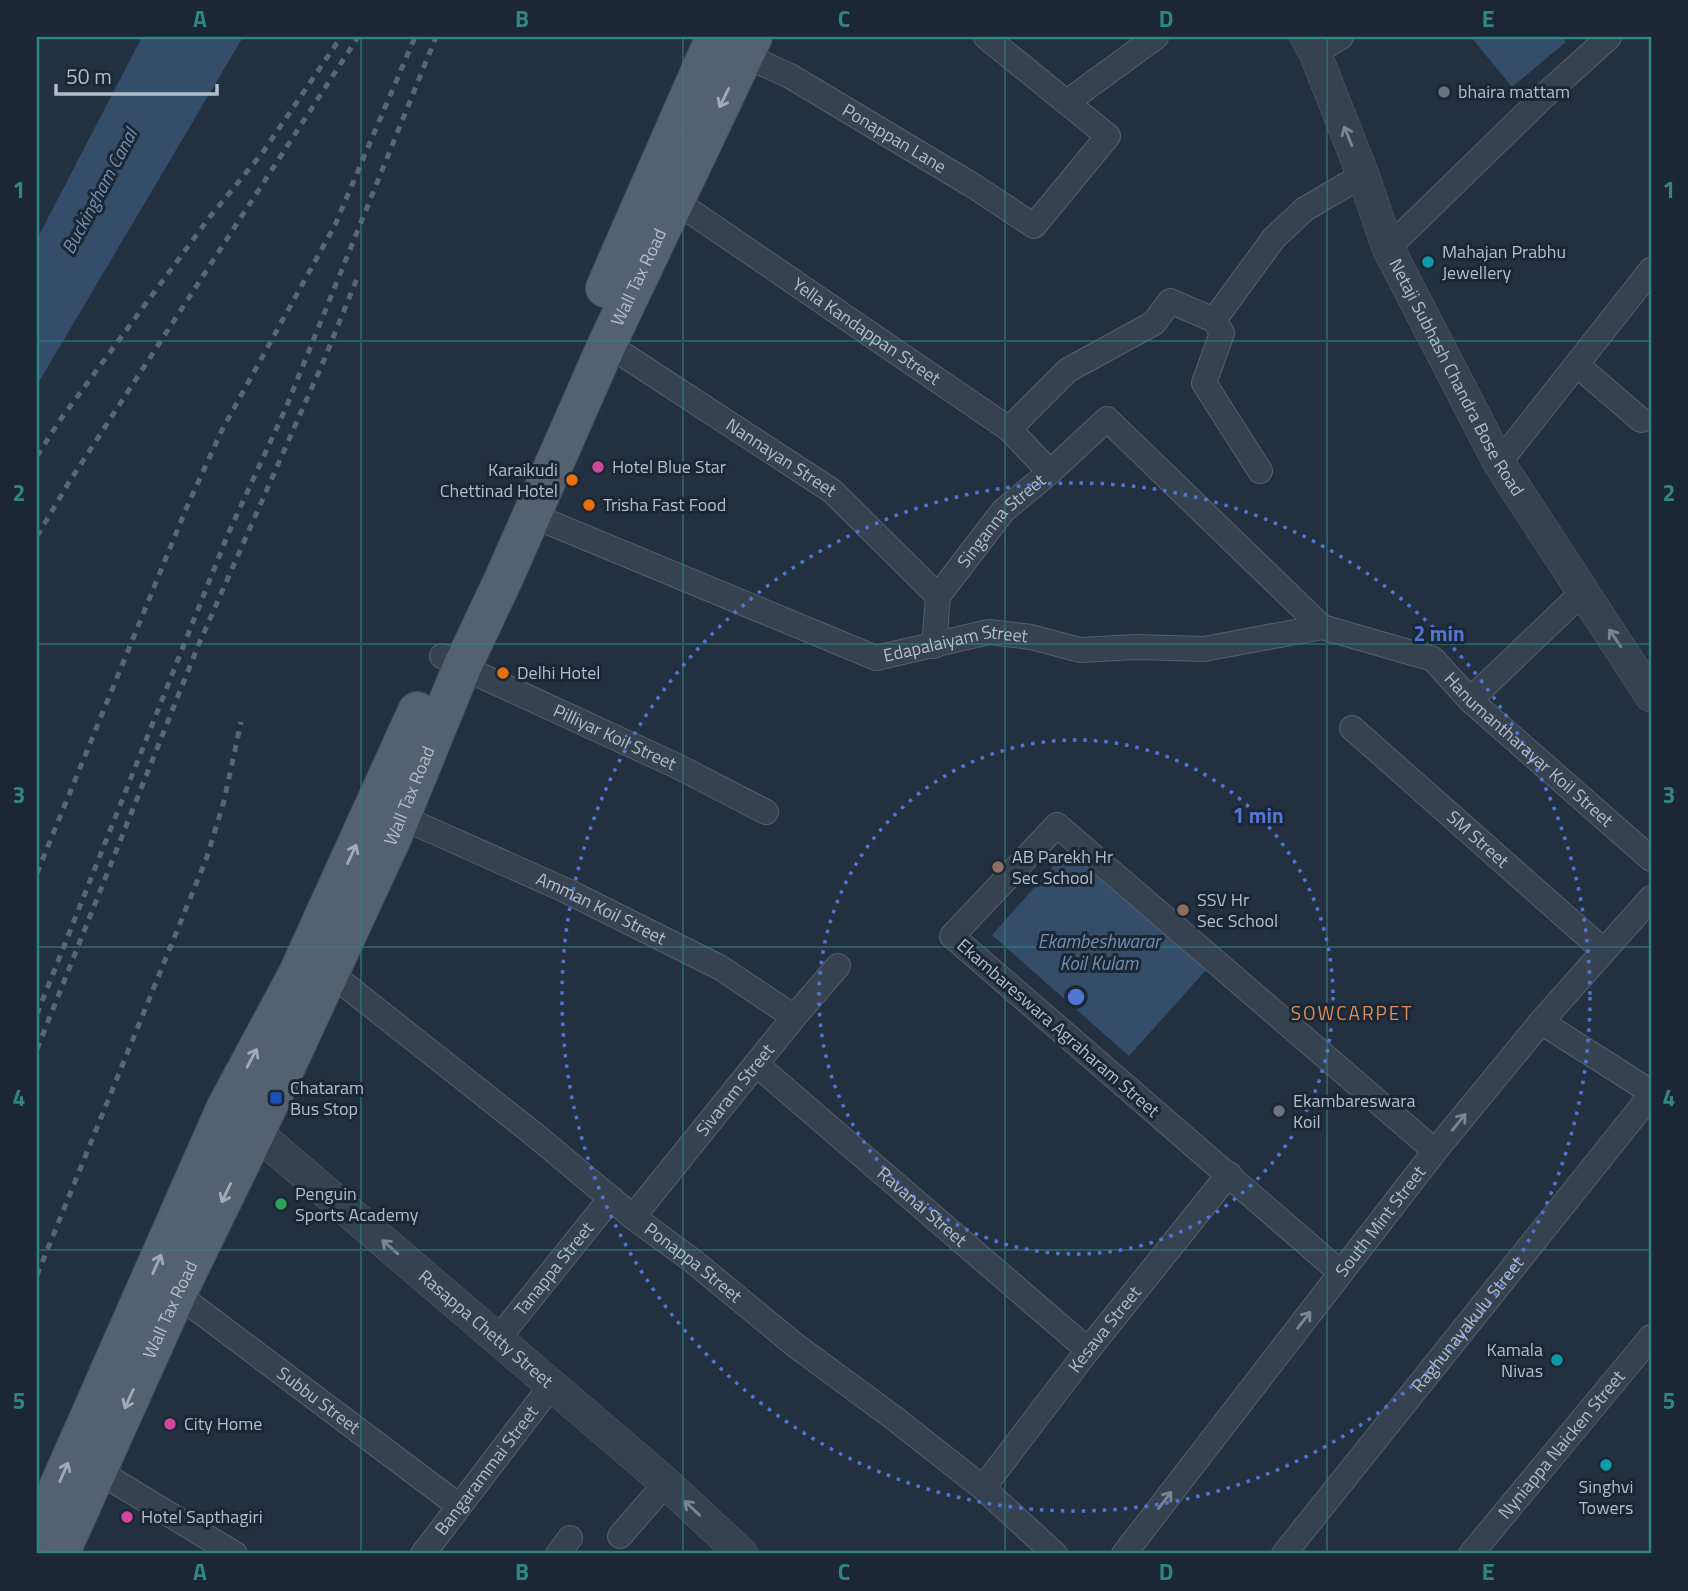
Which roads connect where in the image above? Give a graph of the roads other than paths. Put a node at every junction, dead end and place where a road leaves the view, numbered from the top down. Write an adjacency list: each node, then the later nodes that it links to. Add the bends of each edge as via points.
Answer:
1 (986, 37): 6 (street)
2 (1156, 37): 6 (street)
3 (1609, 37): 9 (street)
4 (1321, 42): 7 (street, Netaji Subhash Chandra Bose Road, one-way to 4)
5 (737, 43): 6 (street, Ponappan Lane, via 1033,226 1107,137); 8 (main road, Wall Tax Road, one-way to 8); 24 (main road, Wall Tax Road)
6 (1067, 102)
7 (1363, 175): 9 (street, Netaji Subhash Chandra Bose Road); 11 (street, via 1305,209 1274,238)
8 (674, 200): 12 (main road, Wall Tax Road); 15 (street, Yella Kandappan Street)
9 (1388, 248): 16 (street, Netaji Subhash Chandra Bose Road)
10 (1651, 270): 13 (street)
11 (1214, 320): 15 (street, via 1170,301 1154,323 1068,370); 17 (street, via 1222,333 1204,383)
12 (607, 344): 19 (main road, Wall Tax Road); 21 (street, Nannayan Street, via 832,491)
13 (1577, 365): 14 (street); 16 (street)
14 (1641, 421)
15 (1009, 429): 18 (street, Yella Kandappan Street)
16 (1499, 463): 20 (street, Netaji Subhash Chandra Bose Road)
17 (1260, 471)
18 (1050, 472): 21 (street, Singanna Street, via 1003,511); 22 (street, Singanna Street, via 1107,419)
19 (531, 515): 23 (street, Edapalaiyam Street, via 876,658); 24 (main road, Wall Tax Road, via 504,578)
20 (1584, 591): 25 (street, Netaji Subhash Chandra Bose Road, one-way to 20); 26 (street)
21 (938, 596): 23 (street)
22 (1322, 627): 23 (street, Edapalaiyam Street, via 1205,649 1080,650 989,632); 26 (street, Hanumantharayar Koil Street, via 1433,659)
23 (934, 646)
24 (452, 662): 28 (street, Pilliyar Koil Street); 29 (main road, Wall Tax Road); 39 (main road, Wall Tax Road, one-way to 24, via 297,975)
25 (1651, 696)
26 (1470, 700): 30 (street, Hanumantharayar Koil Street)
27 (1352, 727): 32 (street, SM Street)
28 (766, 812)
29 (401, 817): 34 (main road, Wall Tax Road); 35 (street, Amman Koil Street, via 721,968)
30 (1651, 859)
31 (1647, 908): 32 (street, South Mint Street)
32 (1603, 950): 36 (street, South Mint Street)
33 (838, 966): 35 (street, Sivaram Street)
34 (329, 972): 40 (main road, Wall Tax Road); 43 (street, Ponappa Street)
35 (794, 1017): 37 (street, Sivaram Street)
36 (1541, 1022): 38 (street); 41 (street, South Mint Street, one-way to 36)
37 (756, 1064): 44 (street, Sivaram Street); 49 (street, Ravanai Street)
38 (1651, 1094): 63 (street, Raghunayakulu Street)
39 (226, 1107): 40 (street, Rasappa Chetty Street); 55 (main road, Wall Tax Road, one-way to 39)
40 (256, 1132): 46 (main road, Wall Tax Road, one-way to 46); 48 (street, Rasappa Chetty Street, one-way to 40)
41 (1436, 1151): 42 (street, Ekambareswara Agraharam Street, via 1057,825 952,936); 45 (street, South Mint Street)
42 (1228, 1174): 45 (street, Ekambareswara Agraharam Street); 49 (street, Kesava Street)
43 (611, 1198): 44 (street, Ponappa Street); 48 (street, Tanappa Street)
44 (633, 1217): 53 (street, Ponappa Street)
45 (1341, 1273): 62 (street, South Mint Street, one-way to 45)
46 (177, 1294): 51 (main road, Wall Tax Road, one-way to 51); 54 (street, Subbu Street)
47 (1651, 1337): 64 (street, Nyniappa Naicken Street)
48 (497, 1340): 50 (street, Rasappa Chetty Street)
49 (1088, 1350): 53 (street, Kesava Street)
50 (551, 1386): 52 (street, Rasappa Chetty Street); 54 (street, Bangarammai Street)
51 (96, 1470): 57 (main road, Wall Tax Road); 58 (street)
52 (666, 1483): 56 (street); 60 (street, Rasappa Chetty Street, one-way to 52)
53 (983, 1488): 61 (street, Ponappa Street)
54 (458, 1506): 59 (street, Bangarammai Street)
55 (37, 1535)
56 (620, 1536)
57 (60, 1554)
58 (235, 1554)
59 (423, 1554)
60 (742, 1554)
61 (1055, 1554)
62 (1124, 1554)
63 (1284, 1554)
64 (1471, 1554)

